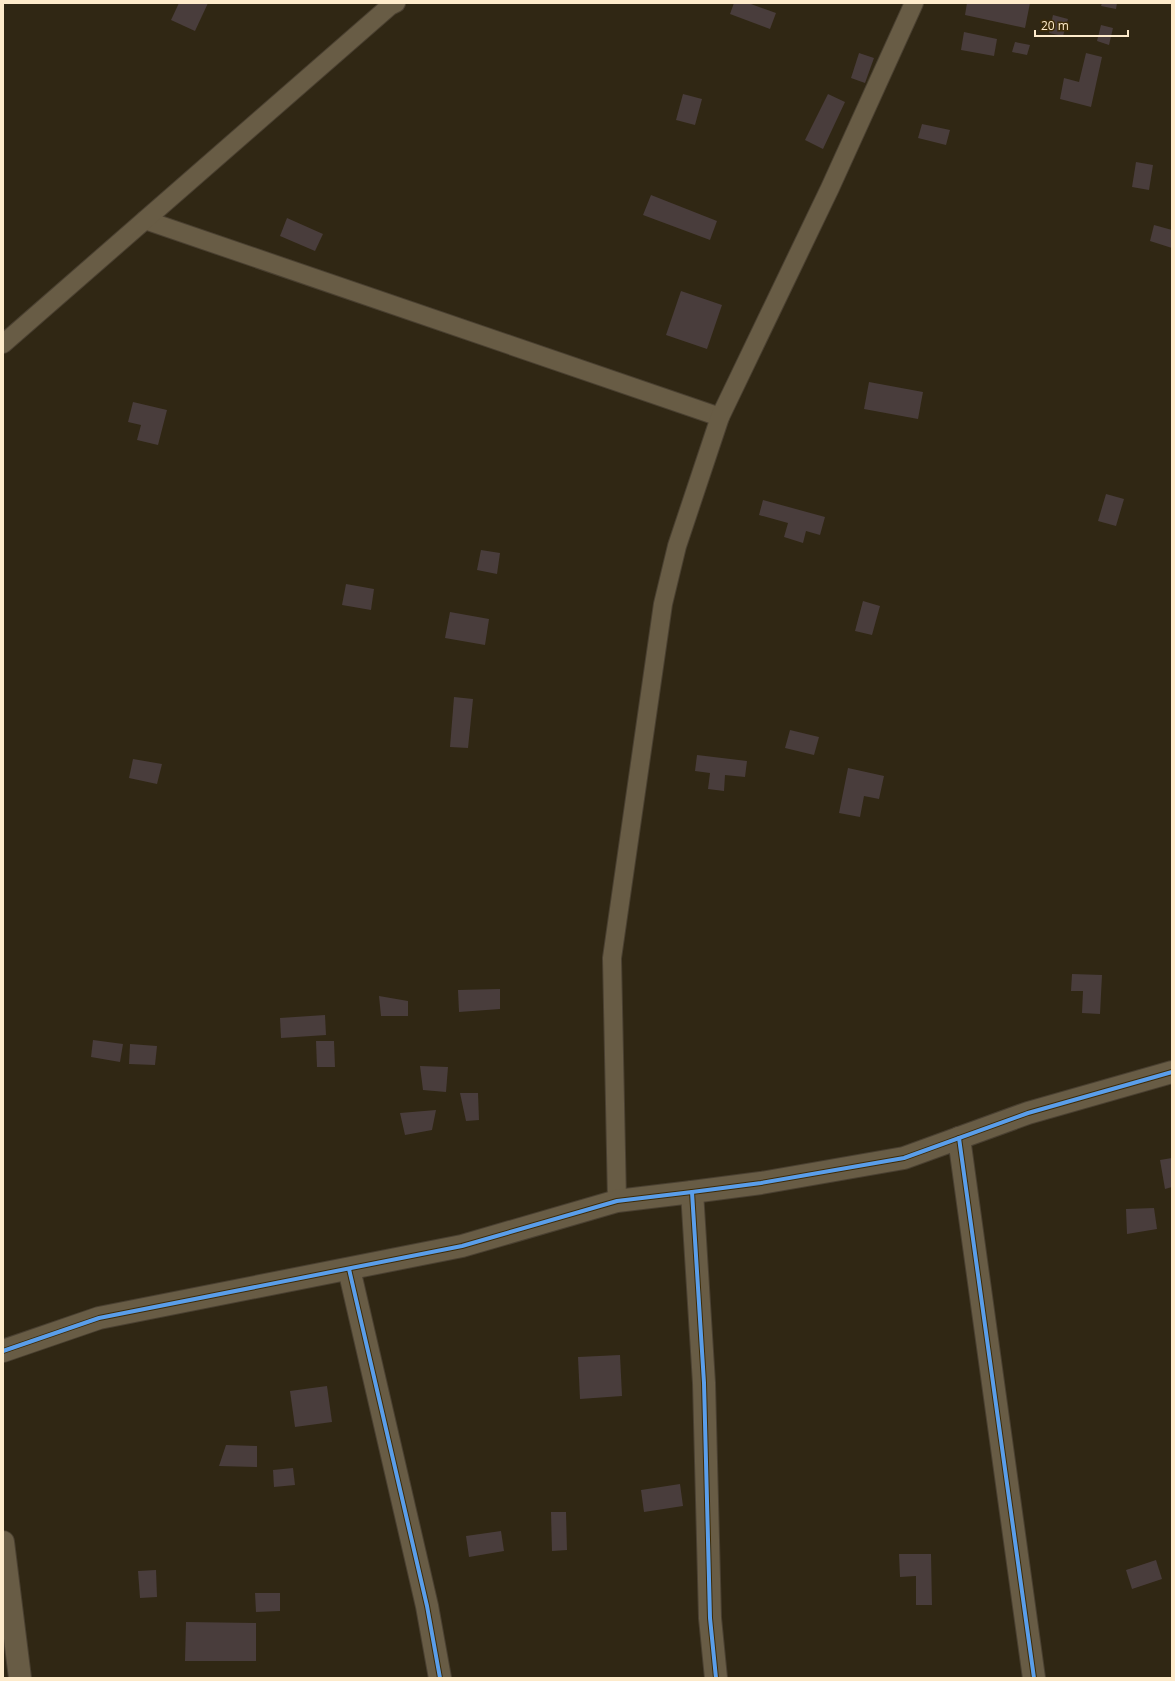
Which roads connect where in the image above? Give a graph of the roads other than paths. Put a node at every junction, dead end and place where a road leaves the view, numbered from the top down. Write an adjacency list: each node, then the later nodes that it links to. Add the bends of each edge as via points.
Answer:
1 (396, 3): 3 (lane)
2 (914, 3): 5 (lane, via 830,188)
3 (145, 220): 4 (lane); 5 (lane)
4 (3, 344)
5 (720, 417): 9 (lane, via 678,546 663,604 612,958)
6 (1172, 1072): 7 (street, via 1028,1113)
7 (959, 1138): 8 (street, via 904,1158); 16 (street)
8 (692, 1192): 9 (street); 15 (street, via 704,1383 710,1618)
9 (617, 1201): 10 (street, via 462,1246)
10 (348, 1269): 11 (street, via 99,1318); 14 (street, via 427,1606)
11 (3, 1351)
12 (3, 1542): 13 (street)
13 (20, 1678)
14 (440, 1678)
15 (716, 1678)
16 (1034, 1678)

